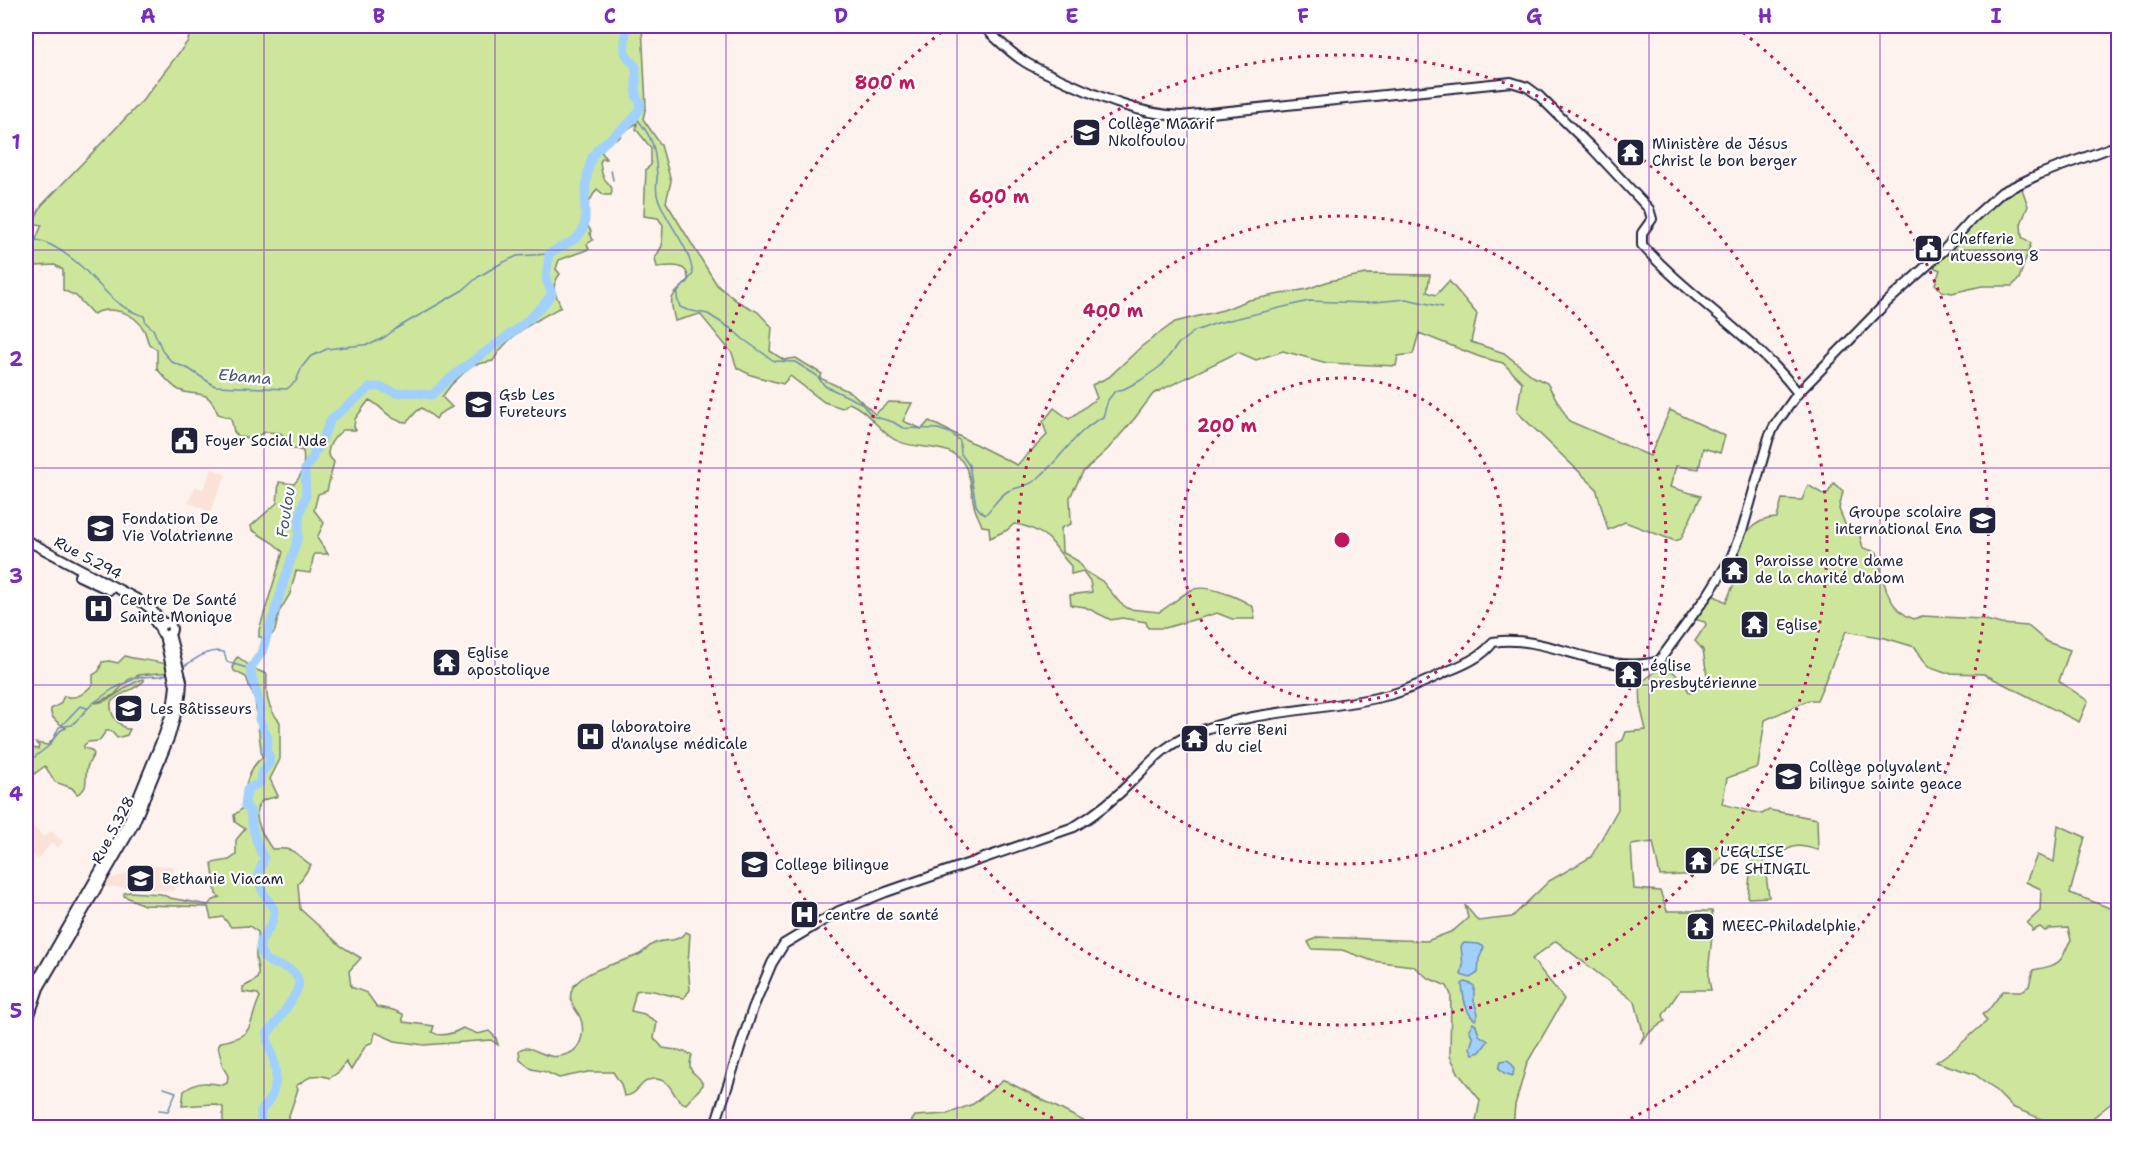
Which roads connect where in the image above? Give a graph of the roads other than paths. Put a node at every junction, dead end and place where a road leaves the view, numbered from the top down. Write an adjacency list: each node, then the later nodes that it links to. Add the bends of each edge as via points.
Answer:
1 (982, 26): 3 (street, via 1025,62 1129,108 1160,115 1511,82 1527,87 1584,139 1649,209 1652,219 1641,233 1642,246 1767,359)
2 (2118, 145): 3 (street, via 2002,192)
3 (1798, 393): 10 (street, via 1769,437 1743,528 1726,568 1659,661 1623,665 1510,639 1493,642 1461,666 1390,695 1244,719 1175,741 1092,816 1074,827 886,892 839,911 784,944 753,1008)
4 (26, 540): 6 (street, Rue 5.294, via 137,599 151,609)
5 (26, 546): 6 (street, Rue 5.294, via 138,605)
6 (164, 630): 7 (street, Rue 5.328)
7 (176, 670): 8 (street, Rue 5.328, via 172,710 137,804); 9 (street, Rue 5.328, via 181,696 143,805 39,988)
8 (26, 1006)
9 (26, 1027)
10 (714, 1128)

